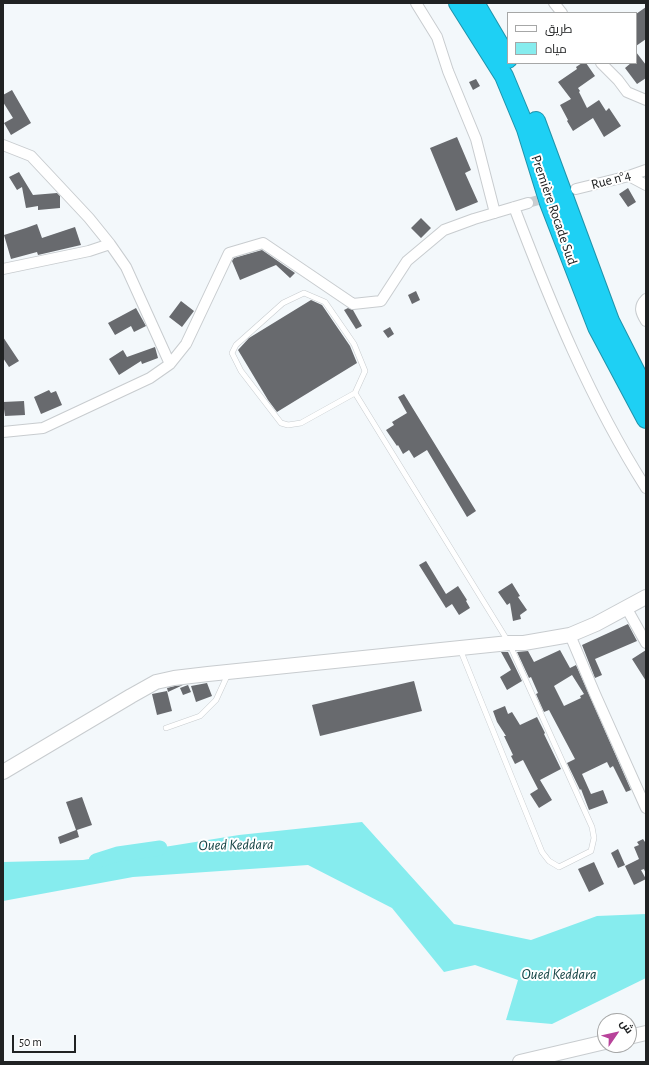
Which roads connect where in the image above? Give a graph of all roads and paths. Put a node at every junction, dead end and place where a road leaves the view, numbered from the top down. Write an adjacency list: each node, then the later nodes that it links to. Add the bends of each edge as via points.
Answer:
1 (416, 3): 17 (street, via 437,37 476,139)
2 (458, 3): 25 (highway, Première Rocade Sud, via 504,76 526,129 549,203 597,327)
3 (474, 3): 6 (highway)
4 (554, 3): 5 (street)
5 (561, 12)
6 (507, 57)
7 (511, 64): 23 (highway, Première Rocade Sud, via 537,125 610,321)
8 (602, 64): 9 (street, via 627,92)
9 (646, 100)
10 (3, 145): 18 (street, via 31,156)
11 (646, 170): 12 (street, Rue n°4)
12 (629, 176): 13 (street); 14 (street, Rue n°4)
13 (646, 186)
14 (576, 189)
15 (528, 203): 16 (street)
16 (514, 207): 17 (street); 27 (street, via 563,329 598,404)
17 (495, 213): 22 (street, via 444,230 407,262 381,301 353,304 263,243 229,253 186,344)
18 (110, 244): 19 (street, via 89,251); 22 (street, via 126,267)
19 (3, 269)
20 (646, 299): 21 (street, via 641,307 641,313)
21 (646, 321)
22 (170, 364): 26 (street, via 150,378 43,428)
23 (646, 392)
24 (355, 393): 24 (lane, via 301,423 281,423 241,370 232,353 236,345 283,303 304,293 325,302 354,344 366,371); 31 (lane)
25 (646, 419)
26 (3, 432)
27 (646, 488)
28 (646, 597): 29 (main road)
29 (627, 609): 30 (main road); 32 (street)
30 (570, 635): 31 (main road); 37 (street)
31 (509, 643): 33 (main road); 33 (lane, via 589,820 594,838 591,851 559,867 549,861 542,852)
32 (646, 643)
33 (460, 648): 34 (main road)
34 (228, 672): 35 (lane, via 216,700 200,716); 36 (main road, via 156,682)
35 (166, 728)
36 (3, 772)
37 (646, 808)
38 (597, 1044): 39 (main road)
39 (520, 1062)

